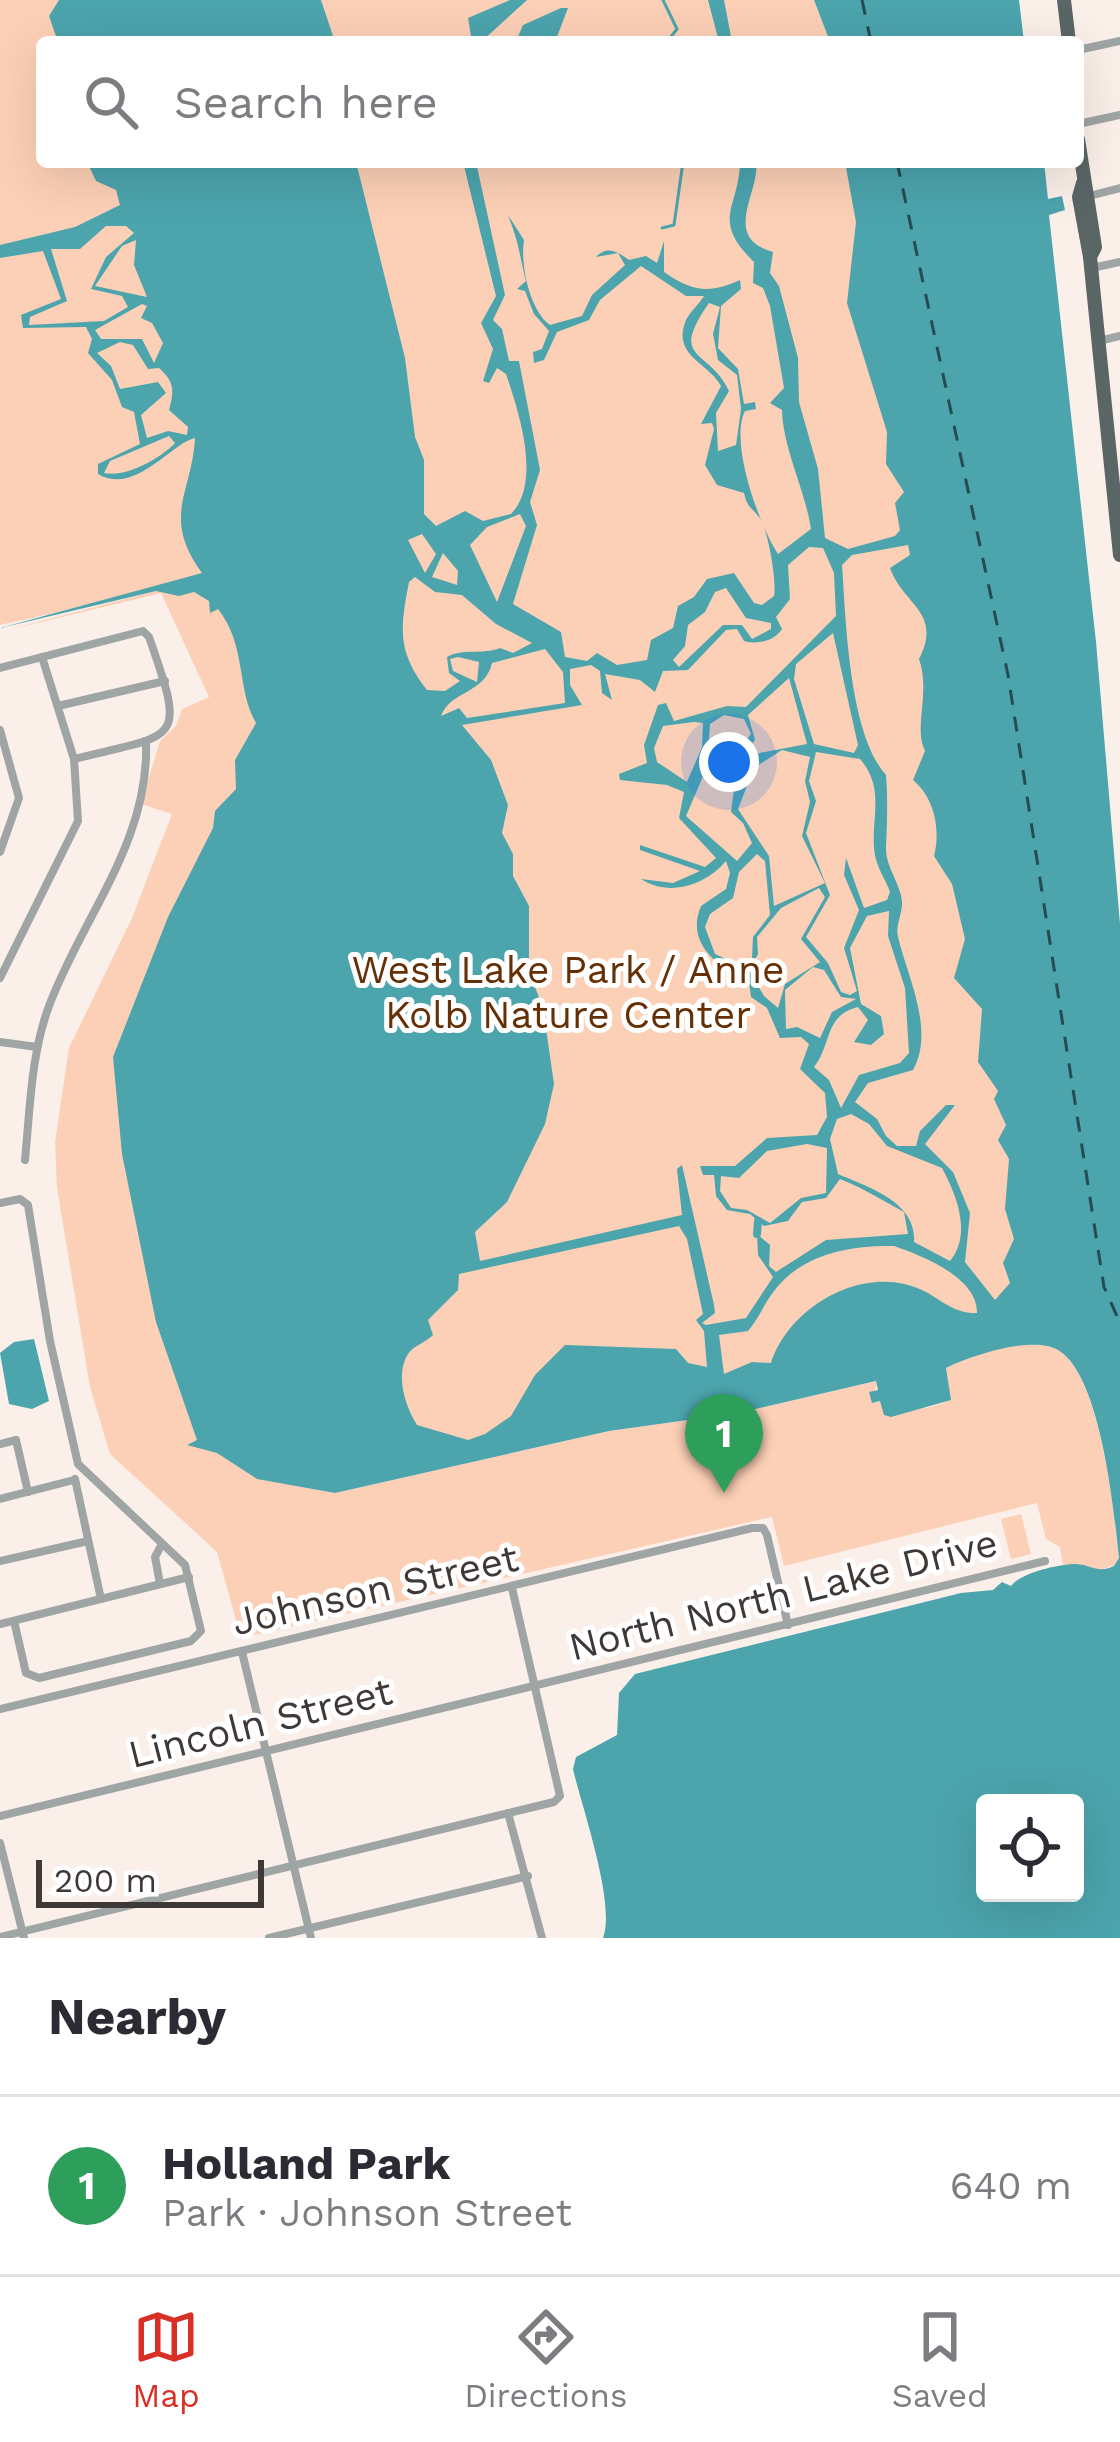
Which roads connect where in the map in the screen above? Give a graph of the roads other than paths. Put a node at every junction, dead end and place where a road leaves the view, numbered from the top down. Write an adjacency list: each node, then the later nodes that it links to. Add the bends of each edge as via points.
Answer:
1 (1064, 0): 2 (main road)
2 (1068, 36)
3 (1120, 41): 4 (street)
4 (1084, 49)
5 (1120, 115): 6 (street)
6 (1084, 123)
7 (1083, 168): 9 (main road)
8 (1120, 188): 9 (street)
9 (1086, 189): 10 (main road, via 1078,189)
10 (1091, 262): 11 (street); 13 (main road)
11 (1120, 262)
12 (1120, 336): 13 (street)
13 (1099, 341): 14 (main road)
14 (1113, 410): 15 (main road)
15 (1116, 485): 16 (main road)
16 (1120, 555)
17 (42, 657): 18 (street); 19 (street, via 143,631); 20 (street)
18 (0, 668)
19 (164, 681): 20 (street); 22 (street, via 174,717)
20 (58, 706): 23 (street)
21 (0, 730): 24 (street, via 19,798)
22 (146, 741): 23 (street); 27 (street, via 118,872 50,1001)
23 (74, 759): 25 (street, via 80,800 73,839)
24 (0, 852)
25 (0, 978)
26 (0, 1042): 27 (street)
27 (37, 1047): 28 (street)
28 (25, 1160)
29 (0, 1203): 31 (street, via 20,1199 31,1219)
30 (0, 1444): 32 (street, via 16,1440)
31 (78, 1476): 32 (street); 34 (street); 35 (street)
32 (28, 1492): 33 (street)
33 (0, 1499)
34 (88, 1541): 36 (street); 41 (street)
35 (161, 1544): 38 (street); 39 (street)
36 (0, 1561)
37 (1045, 1561): 44 (street, North North Lake Drive)
38 (189, 1577): 39 (street); 42 (street, via 200,1638 32,1677)
39 (160, 1585): 41 (street)
40 (512, 1588): 44 (street, Johnson Street, via 763,1528); 45 (street, Johnson Street); 46 (street)
41 (101, 1599): 42 (street)
42 (14, 1621): 43 (street)
43 (0, 1624)
44 (788, 1625): 46 (street, North North Lake Drive)
45 (242, 1652): 47 (street, Johnson Street); 48 (street)
46 (535, 1686): 48 (street, Lincoln Street); 49 (street, via 560,1796)
47 (0, 1708)
48 (267, 1753): 50 (street, Lincoln Street); 52 (street)
49 (508, 1813): 52 (street); 53 (street)
50 (0, 1816)
51 (0, 1843): 55 (street)
52 (292, 1864): 54 (street); 55 (street)
53 (528, 1876): 54 (street); 58 (street)
54 (310, 1933): 57 (street)
55 (23, 1935): 56 (street)
56 (0, 1937)
57 (269, 1938)
58 (542, 1938)

